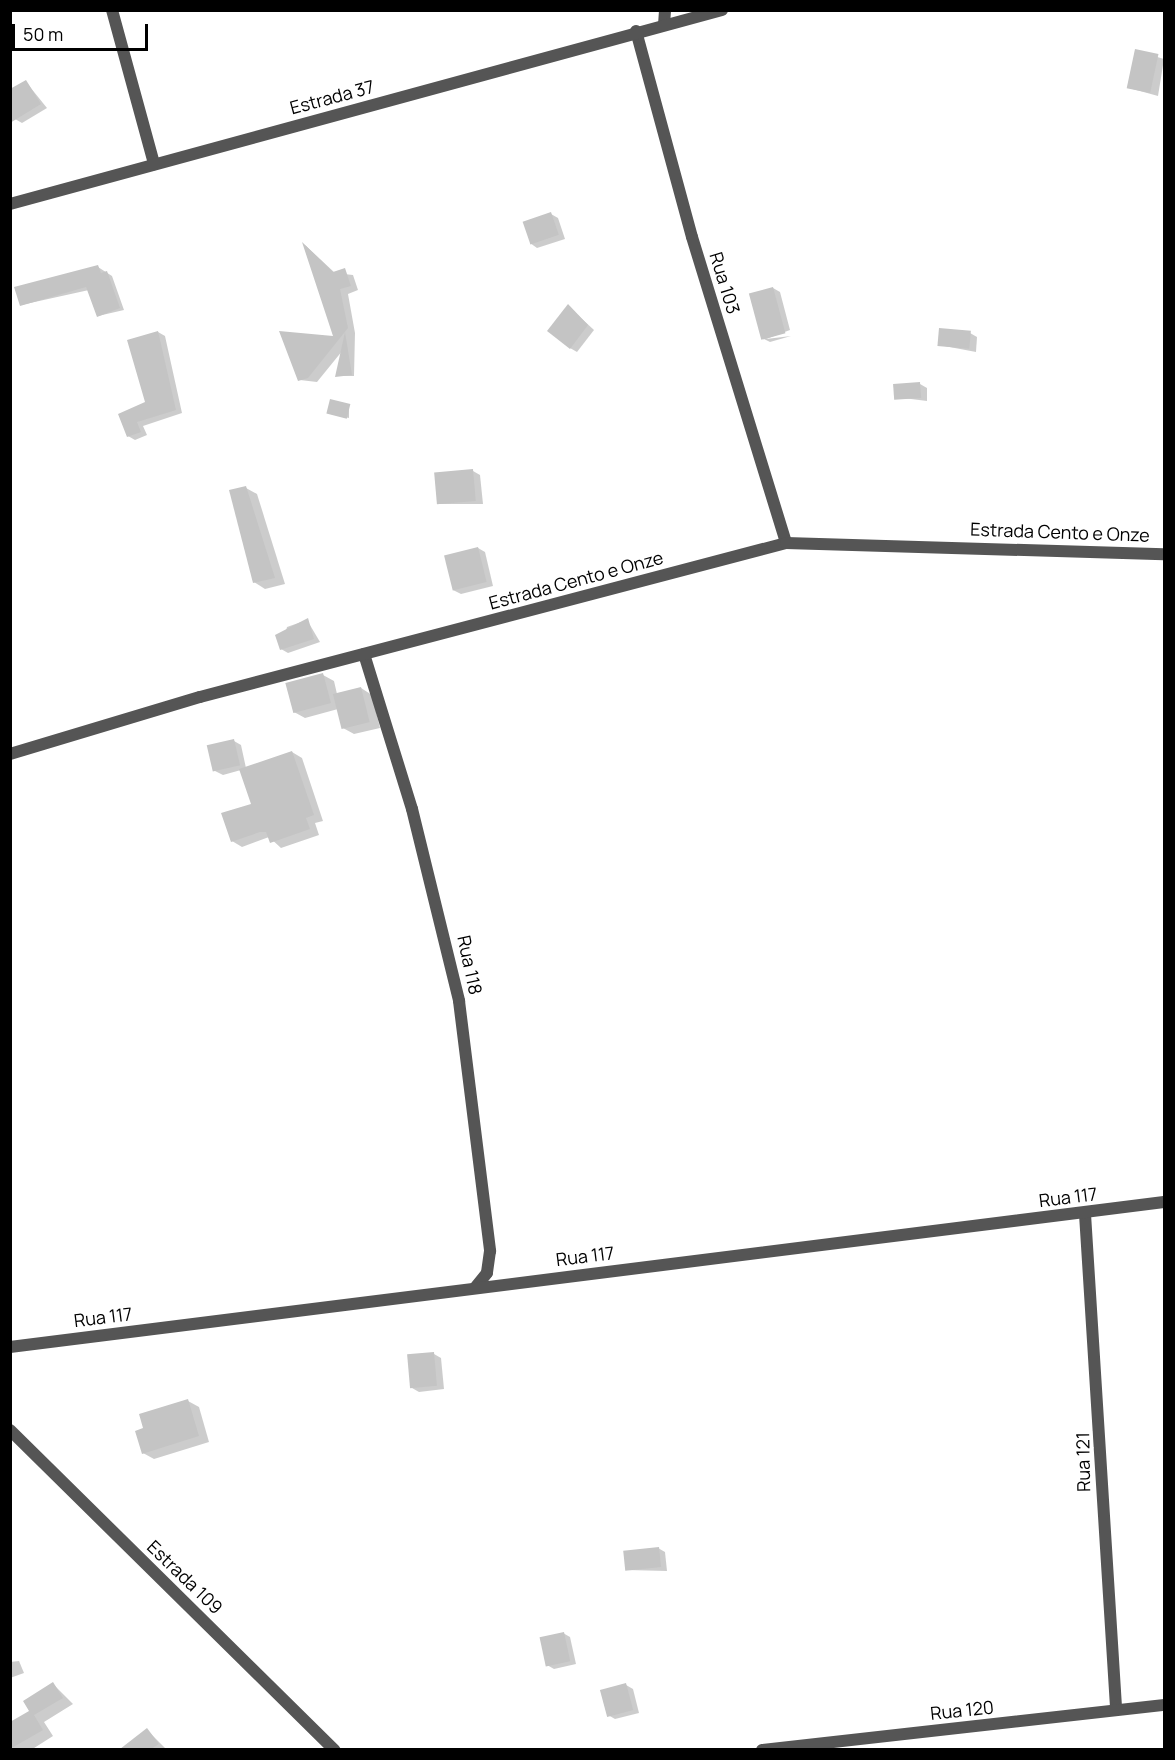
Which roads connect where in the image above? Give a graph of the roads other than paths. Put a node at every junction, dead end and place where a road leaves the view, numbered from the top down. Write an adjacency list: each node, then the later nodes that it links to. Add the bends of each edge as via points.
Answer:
1 (112, 10): 6 (street)
2 (665, 10): 4 (street)
3 (722, 10): 4 (street, Estrada 37)
4 (664, 25): 5 (street, Estrada 37)
5 (636, 32): 6 (street, Estrada 37); 8 (street, Rua 103, via 688,227)
6 (154, 164): 7 (street, Estrada 37)
7 (10, 204)
8 (786, 543): 9 (street, Estrada Cento e Onze); 10 (street, Estrada Cento e Onze)
9 (1164, 554)
10 (364, 654): 11 (street, Estrada Cento e Onze); 14 (street, Rua 118, via 424,853 459,1000 490,1251 487,1273)
11 (10, 754)
12 (1164, 1202): 13 (street, Rua 117)
13 (1085, 1214): 14 (street, Rua 117); 18 (street, Rua 121)
14 (475, 1288): 15 (street, Rua 117)
15 (10, 1347)
16 (10, 1430): 19 (street, Estrada 109)
17 (1164, 1705): 18 (street, Rua 120)
18 (1116, 1709): 20 (street, Rua 120)
19 (335, 1749)
20 (762, 1749)

